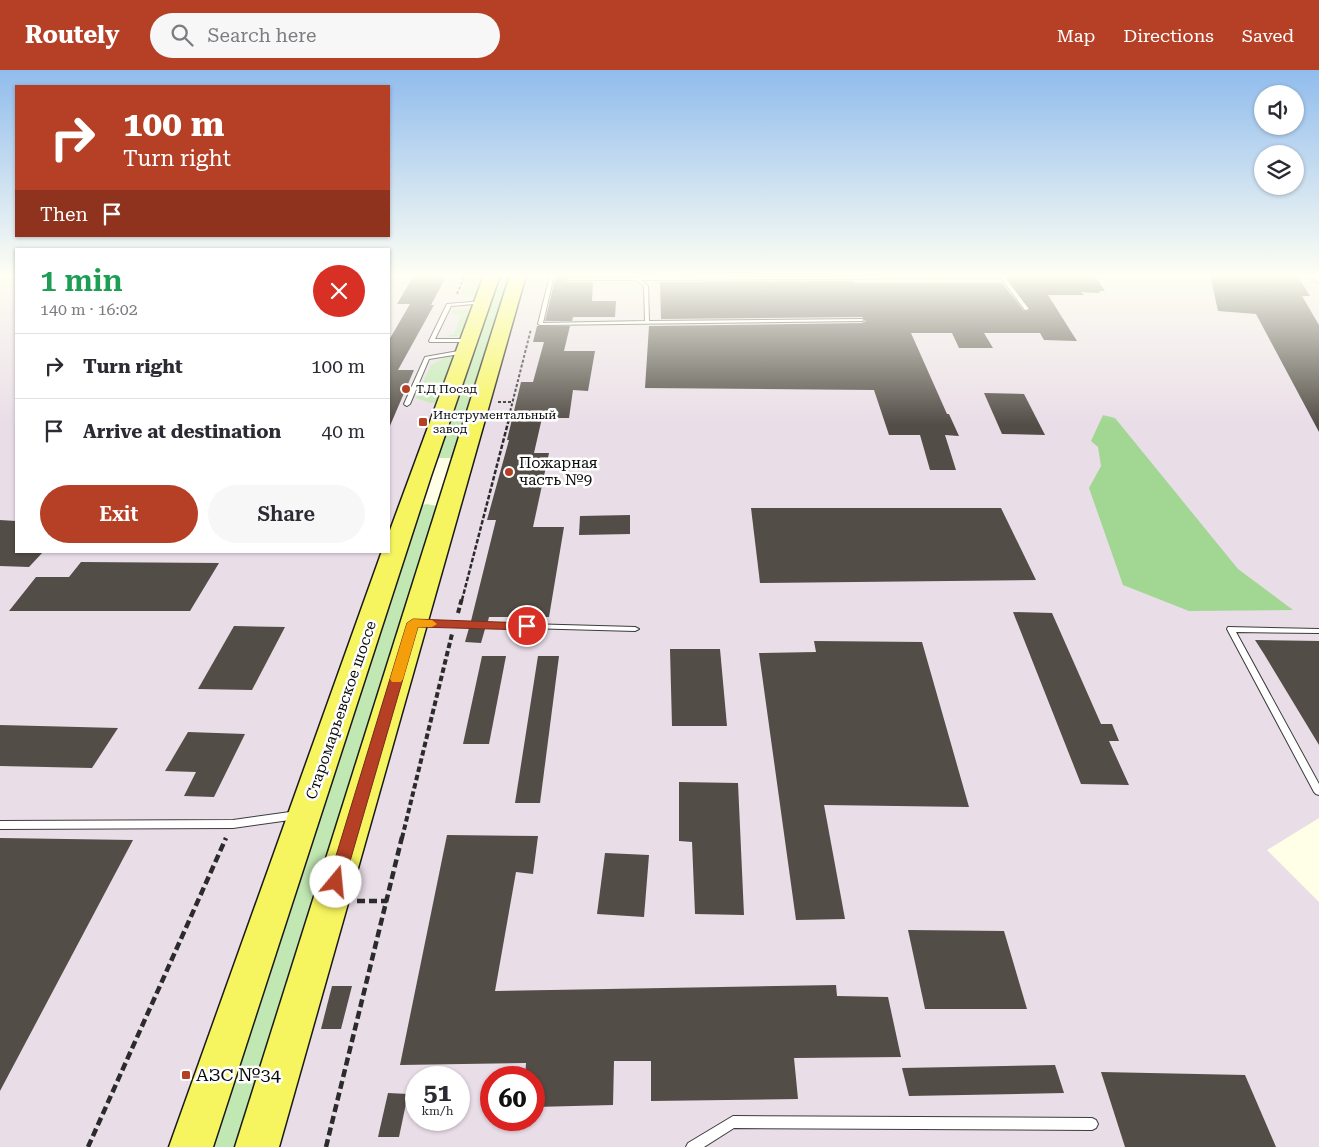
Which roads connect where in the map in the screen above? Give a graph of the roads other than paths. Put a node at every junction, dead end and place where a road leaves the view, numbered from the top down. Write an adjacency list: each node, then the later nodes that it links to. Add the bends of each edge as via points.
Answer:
1 (467, 325): 3 (main road, Старомарьевское шоссе)
2 (503, 325): 5 (main road)
3 (466, 346): 4 (lane, via 427,358); 6 (main road, Старомарьевское шоссе)
4 (407, 404)
5 (457, 475): 6 (main road); 7 (main road)
6 (420, 476): 11 (main road, Старомарьевское шоссе)
7 (413, 623): 8 (lane); 15 (main road)
8 (635, 629)
9 (1319, 631): 10 (lane, via 1231,629)
10 (1319, 792)
11 (306, 813): 12 (lane, via 233,824); 14 (main road, Старомарьевское шоссе)
12 (0, 825)
13 (1092, 1124): 16 (lane, via 733,1122)
14 (191, 1147)
15 (257, 1147)
16 (692, 1147)

